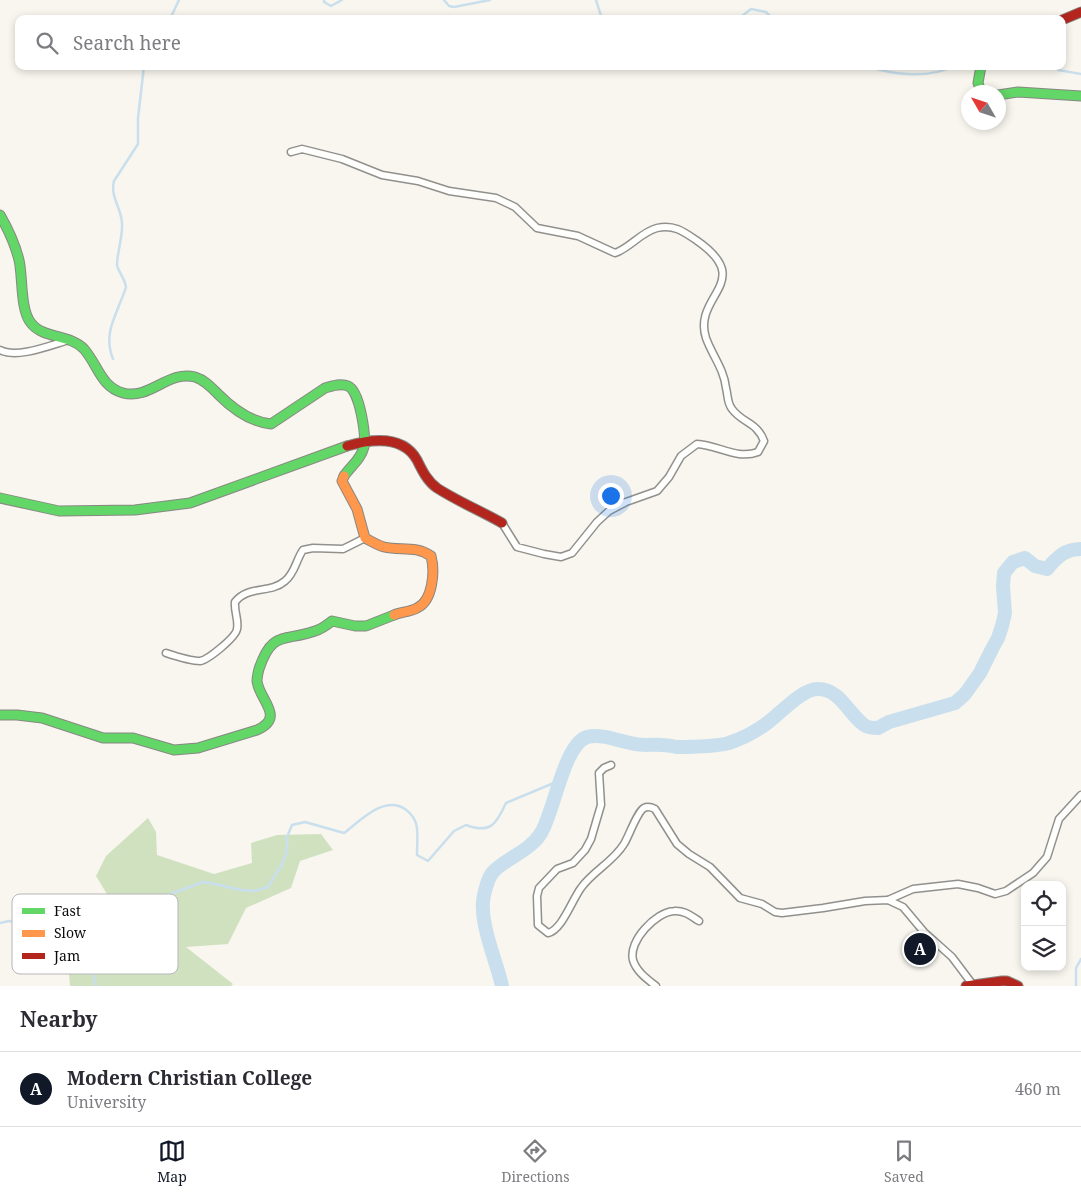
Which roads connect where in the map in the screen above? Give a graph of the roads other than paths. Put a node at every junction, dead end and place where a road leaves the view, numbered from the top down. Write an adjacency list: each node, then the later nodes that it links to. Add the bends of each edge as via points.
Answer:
1 (1081, 12): 2 (street)
2 (1066, 18)
3 (980, 70): 4 (street)
4 (978, 85)
5 (1006, 94): 6 (street)
6 (1081, 96)
7 (291, 152): 13 (street, via 302,148 382,175 496,198 515,207 537,228 578,236 615,253 656,228 676,228 702,244 719,260 723,278 704,318 705,333 724,374 730,407 761,433 764,440 758,452 749,455 732,453 697,444 681,456 657,491 609,511 572,553 561,557 517,547)
8 (0, 215): 9 (street, via 19,262 28,321 38,330)
9 (69, 340): 10 (street, via 18,353); 11 (street, via 81,346 102,380 115,390 134,395 178,375 194,376 263,424 271,424 325,388 344,384 357,396)
10 (0, 350)
11 (365, 441): 12 (street, via 190,503 135,510 59,511); 13 (street, via 385,440 408,448 435,487); 14 (street, via 360,457 342,481 357,508)
12 (0, 498)
13 (502, 523)
14 (364, 538): 15 (street, via 343,548 303,550 293,573 284,583 242,594 235,602 237,632 205,659 194,660); 16 (street, via 384,547 418,549 429,554 433,570 429,598 419,608 369,626 332,621 313,632 274,642 256,678 270,710 269,720 262,728 203,746 174,750 136,738 103,738 37,717)
15 (166, 653)
16 (0, 715)
17 (611, 765): 19 (street, via 599,773 601,805 585,850 573,863 557,869 539,888 538,925 542,931 554,932 582,886 624,845 639,812 645,807 655,810 677,844 710,867 740,898 762,904 775,912)
18 (1081, 795): 19 (street, via 1059,819 1047,857 1033,873 1006,891 995,894 958,884 913,890)
19 (888, 900): 21 (street, via 903,907 952,957)
20 (699, 921): 22 (street, via 684,912 666,913 638,937 632,951 633,960 636,968)
21 (970, 985): 23 (street, via 1007,981)
22 (656, 986)
23 (1018, 986)

